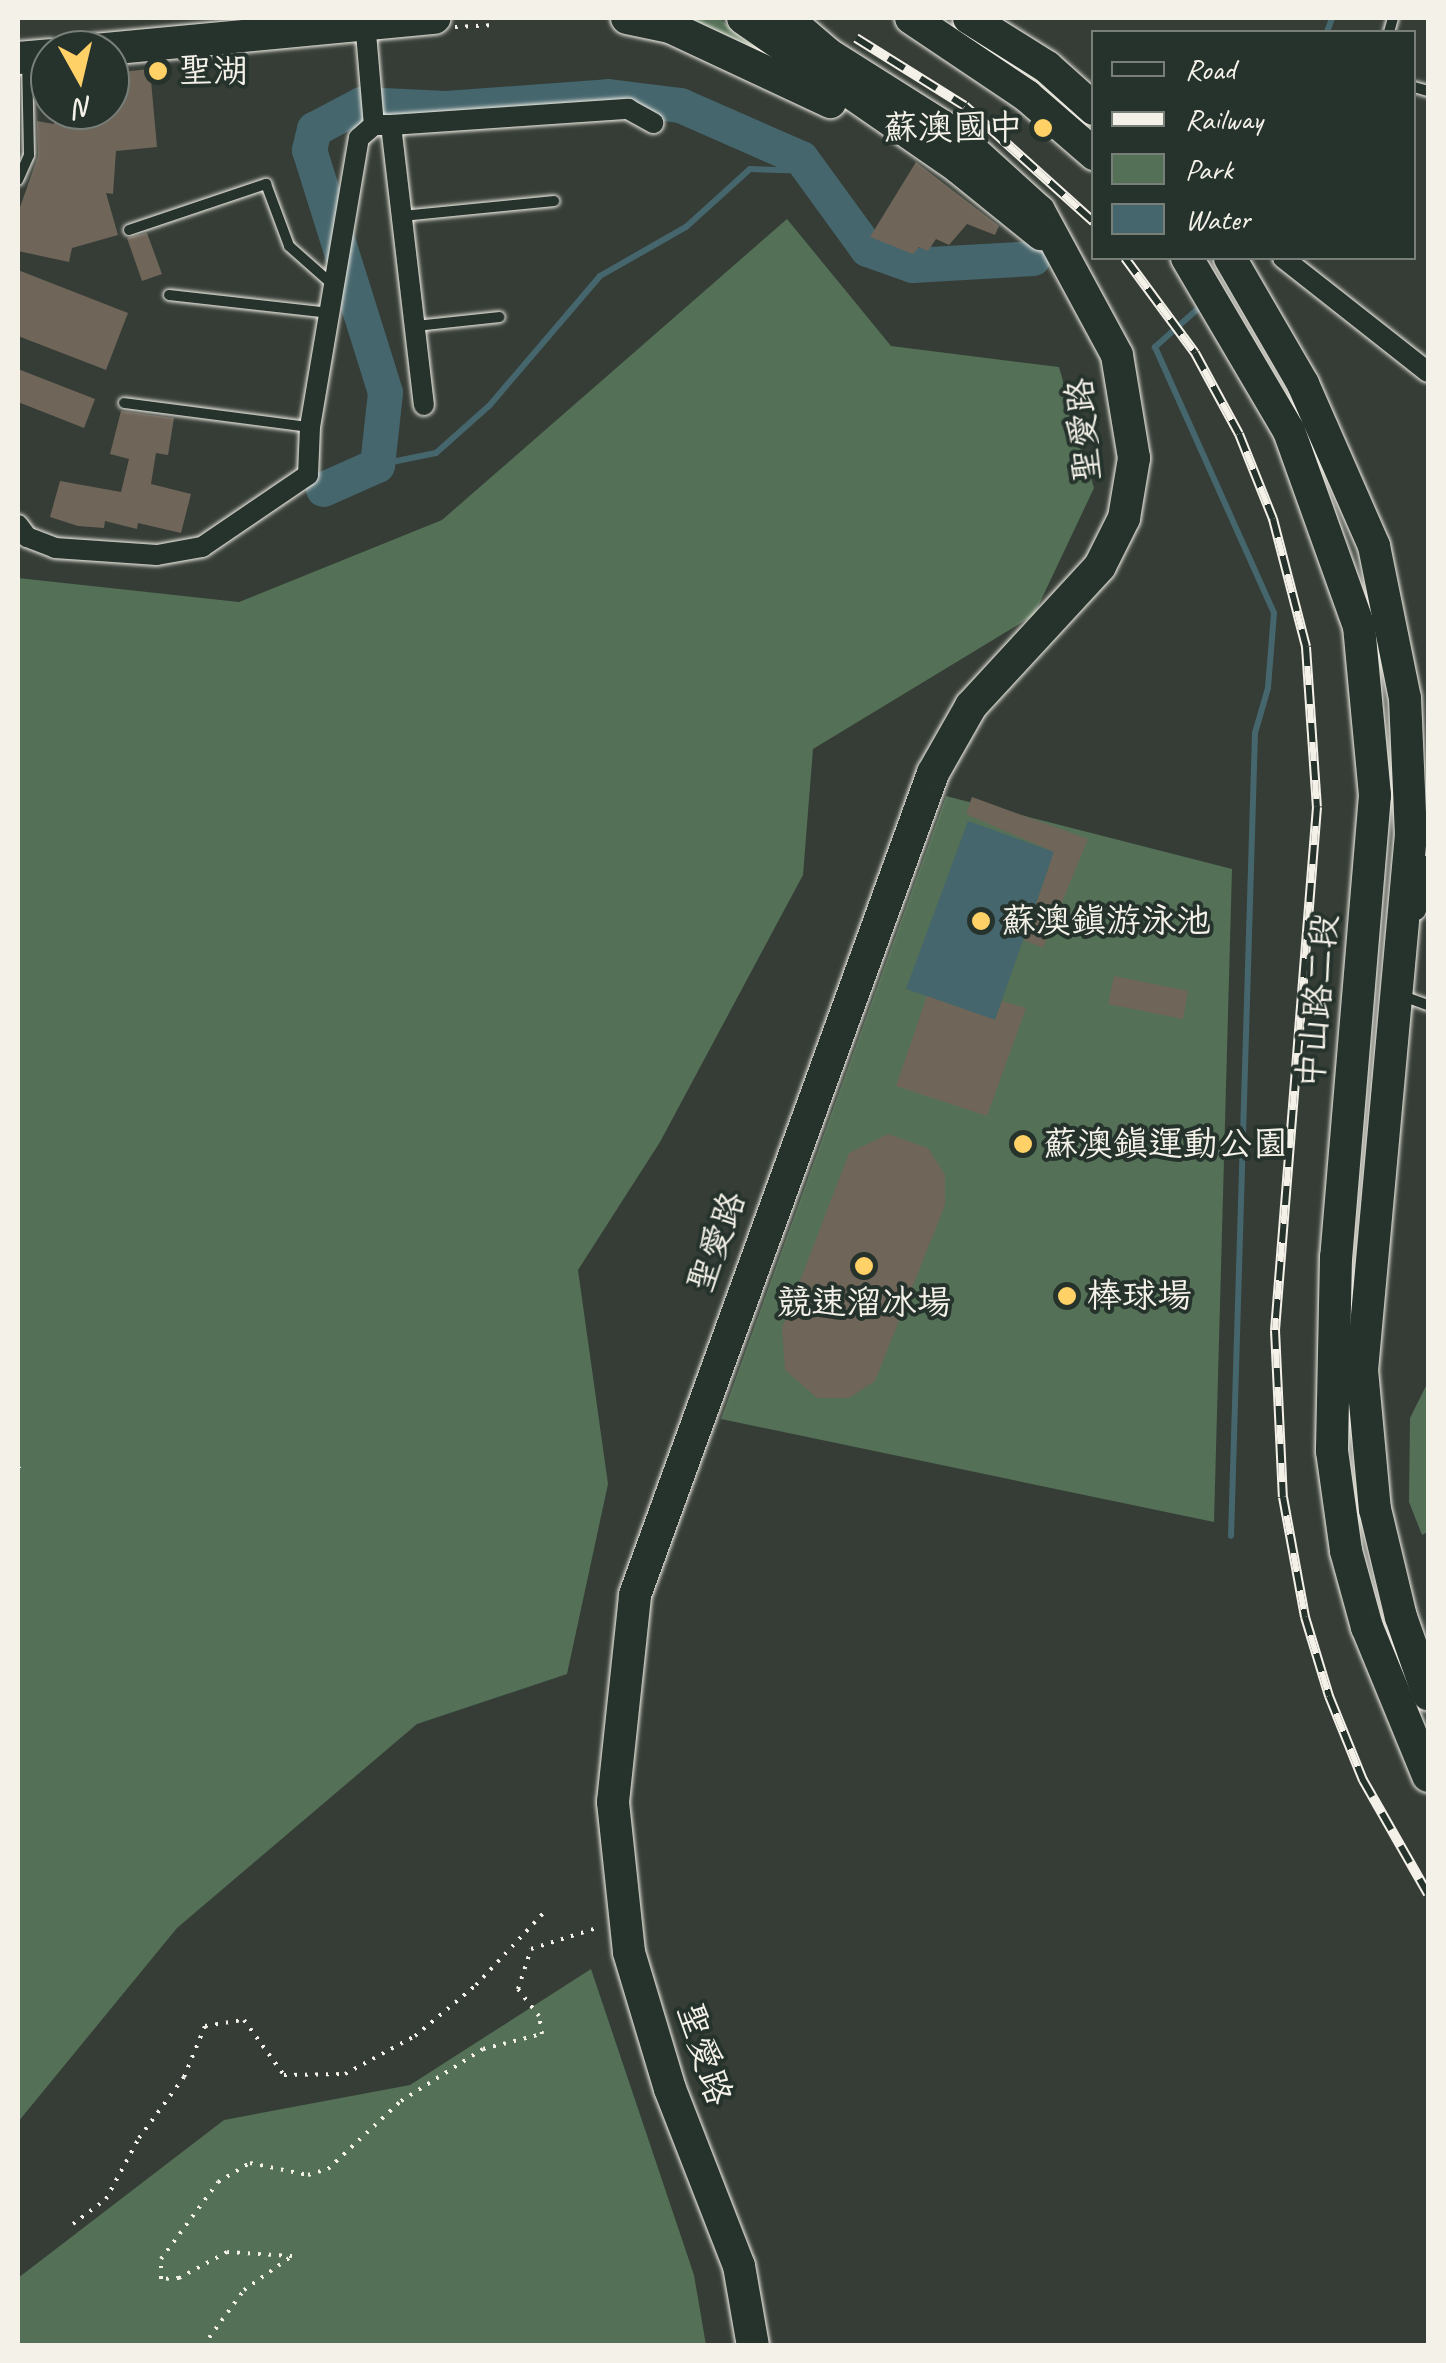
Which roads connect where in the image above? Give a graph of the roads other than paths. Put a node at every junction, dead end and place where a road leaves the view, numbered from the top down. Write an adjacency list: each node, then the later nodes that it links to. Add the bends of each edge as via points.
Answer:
1 (627, 18): 15 (main road, via 670,27)
2 (743, 18): 10 (main road)
3 (786, 18): 10 (main road)
4 (824, 18): 10 (main road)
5 (911, 18): 16 (main road, via 1027,96)
6 (969, 18): 11 (main road, via 1047,67)
7 (373, 19): 8 (main road); 9 (main road); 13 (street, via 370,81)
8 (439, 22)
9 (130, 46)
10 (819, 61): 15 (main road); 21 (main road, 聖愛路, via 879,84 1010,179)
11 (1091, 106)
12 (30, 122): 17 (lane, via 29,155)
13 (380, 122): 14 (street, via 628,108); 19 (street); 25 (street, via 359,138)
14 (653, 123)
15 (920, 144): 21 (main road, via 958,167 1022,224)
16 (1091, 151)
17 (18, 179)
18 (554, 200): 19 (lane)
19 (402, 216): 29 (street)
20 (129, 230): 25 (lane, via 266,184 289,246)
21 (1054, 240): 40 (main road, 聖愛路, via 1117,355 1131,421 1132,490 1100,566 971,706 933,773 669,1487 635,1595 620,1693 613,1802 624,1922 670,2089 738,2266)
22 (1187, 260): 39 (main road, 中山路二段, via 1289,432 1359,626 1375,795 1336,1258 1332,1452 1346,1552 1366,1627)
23 (1231, 260): 36 (main road, via 1303,384 1374,546 1406,698 1411,834)
24 (1305, 264): 30 (street)
25 (334, 286): 27 (street)
26 (169, 295): 27 (lane)
27 (331, 313): 33 (street)
28 (500, 317): 29 (lane)
29 (416, 326): 32 (street)
30 (1428, 372)
31 (124, 403): 33 (lane)
32 (424, 405)
33 (310, 427): 34 (street, via 308,476 202,547 112,554 55,548 27,538)
34 (18, 525)
35 (1428, 866): 36 (street)
36 (1396, 981): 37 (lane); 38 (main road, via 1362,1370 1376,1509 1401,1617)
37 (1428, 1005)
38 (1428, 1694)
39 (1428, 1776)
40 (753, 2346)

